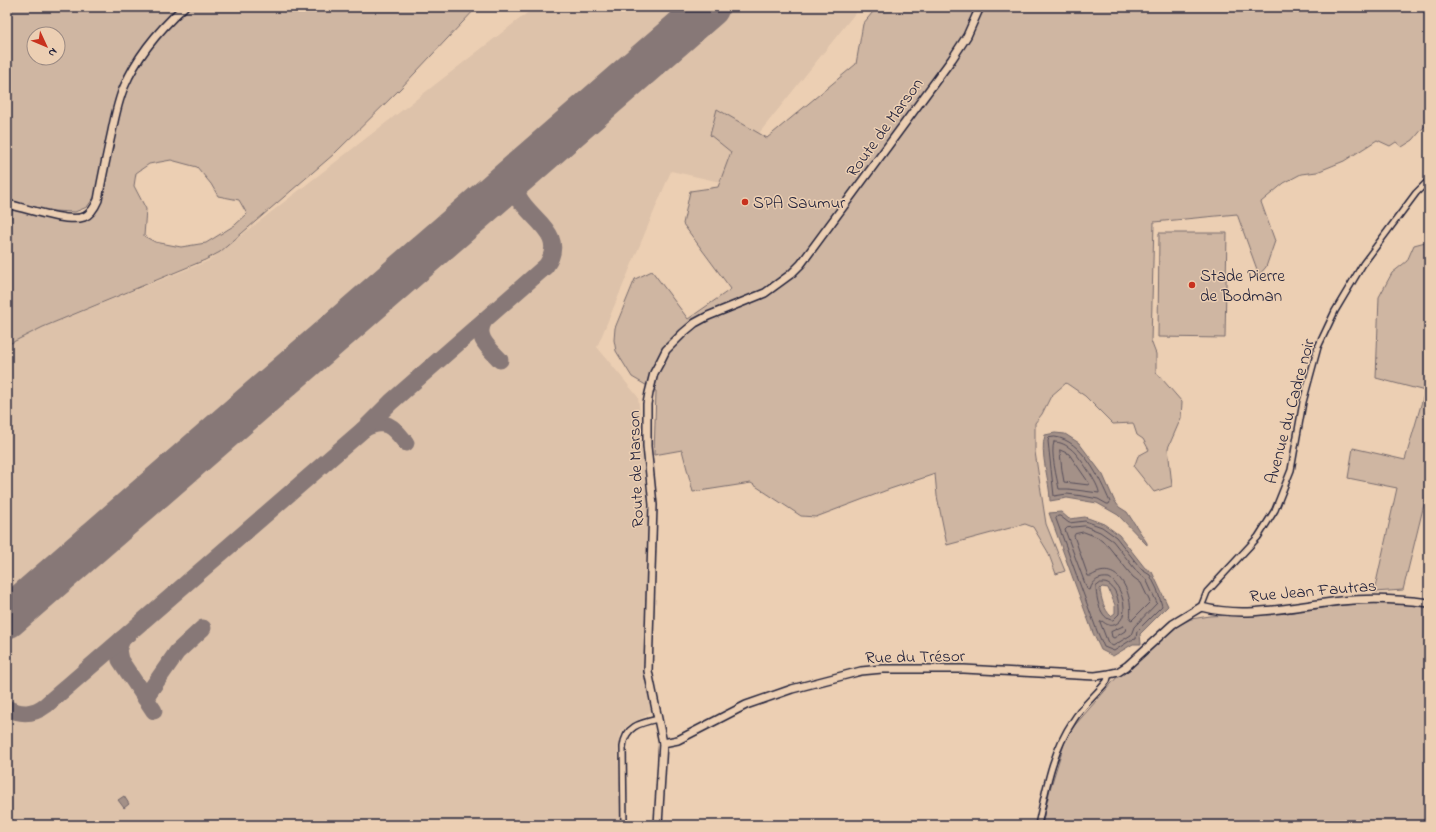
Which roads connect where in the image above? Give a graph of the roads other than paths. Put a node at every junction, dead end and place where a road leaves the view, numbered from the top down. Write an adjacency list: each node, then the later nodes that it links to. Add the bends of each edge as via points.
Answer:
1 (184, 7): 4 (street, via 148,47 124,86 118,102 98,200 90,213 84,217 60,217)
2 (980, 7): 8 (street, Route de Marson, via 967,36 952,59 801,264 765,293 695,323 666,350 654,373 647,411 647,446 653,506 648,671)
3 (1429, 180): 6 (street, Avenue du Cadre noir, via 1416,193 1363,264 1335,311 1318,347 1303,402 1291,470 1275,510 1258,537 1207,592)
4 (7, 204)
5 (1429, 603): 6 (street, Rue Jean Fautras, via 1376,598 1256,611 1217,612)
6 (1201, 607): 7 (street, Rue du Trésor, via 1174,624 1127,666)
7 (1109, 674): 9 (street, Rue du Trésor, via 1095,676 949,669 861,671 792,689 746,705 678,740); 12 (street, via 1107,681 1074,719 1064,735 1048,779)
8 (658, 719): 9 (street, Route de Marson); 10 (street, via 635,726 626,736 623,747)
9 (663, 743): 11 (street, Route de Marson)
10 (624, 825)
11 (658, 825)
12 (1038, 825)

